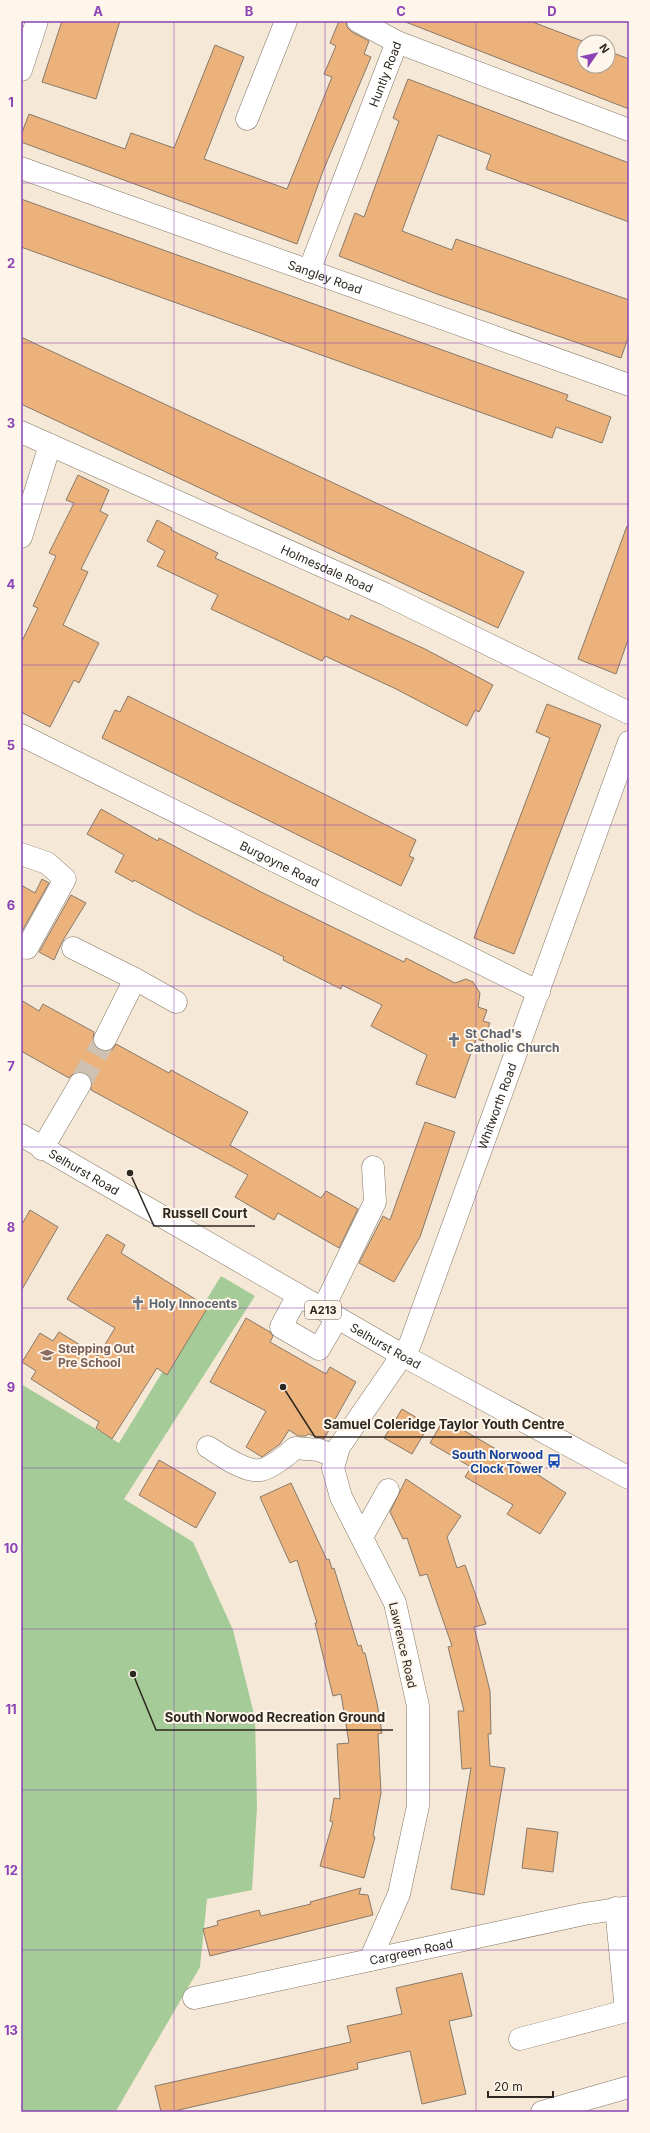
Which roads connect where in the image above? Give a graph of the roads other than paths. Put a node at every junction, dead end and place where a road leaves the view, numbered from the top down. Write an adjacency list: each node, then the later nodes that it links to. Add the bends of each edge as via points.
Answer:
1 (37, 21): 5 (street)
2 (286, 21): 6 (street)
3 (358, 21): 4 (street)
4 (397, 42): 7 (street, Huntly Road); 9 (street, Huntly Road)
5 (21, 70)
6 (247, 118)
7 (629, 130)
8 (21, 168): 9 (street, Sangley Road)
9 (309, 271): 10 (street, Sangley Road)
10 (629, 385)
11 (21, 432): 12 (street, Holmesdale Road)
12 (50, 445): 13 (street); 14 (street, Holmesdale Road, via 385,594)
13 (21, 536)
14 (629, 713)
15 (21, 735): 21 (street, Burgoyne Road)
16 (629, 742): 21 (street, Whitworth Road)
17 (21, 854): 18 (street, via 47,863 65,879)
18 (27, 948)
19 (73, 948): 20 (street)
20 (135, 979): 22 (street); 23 (street)
21 (539, 992): 30 (street, Whitworth Road, via 410,1344)
22 (176, 1002)
23 (105, 1038)
24 (80, 1084): 26 (street)
25 (21, 1135): 26 (street, Selhurst Road / A213)
26 (42, 1149): 28 (street, Selhurst Road / A213)
27 (373, 1167): 29 (street, via 375,1202)
28 (298, 1295): 29 (street, Selhurst Road / A213); 29 (street, via 281,1327 319,1349)
29 (330, 1314): 30 (street, Selhurst Road / A213)
30 (402, 1355): 32 (street, Lawrence Road, via 339,1447); 33 (street, Selhurst Road / A213)
31 (208, 1447): 32 (street, via 239,1466 261,1470 295,1448 319,1450)
32 (336, 1457): 35 (street, Lawrence Road, via 333,1468 341,1497)
33 (629, 1478)
34 (388, 1490): 35 (street)
35 (362, 1537): 37 (street, Lawrence Road, via 395,1603 418,1706 418,1806 399,1894)
36 (623, 1907): 37 (street, Cargreen Road); 39 (street, via 626,2012)
37 (370, 1960): 38 (street, Cargreen Road)
38 (194, 1998)
39 (520, 2039)
40 (629, 2087): 41 (street)
41 (542, 2112)

